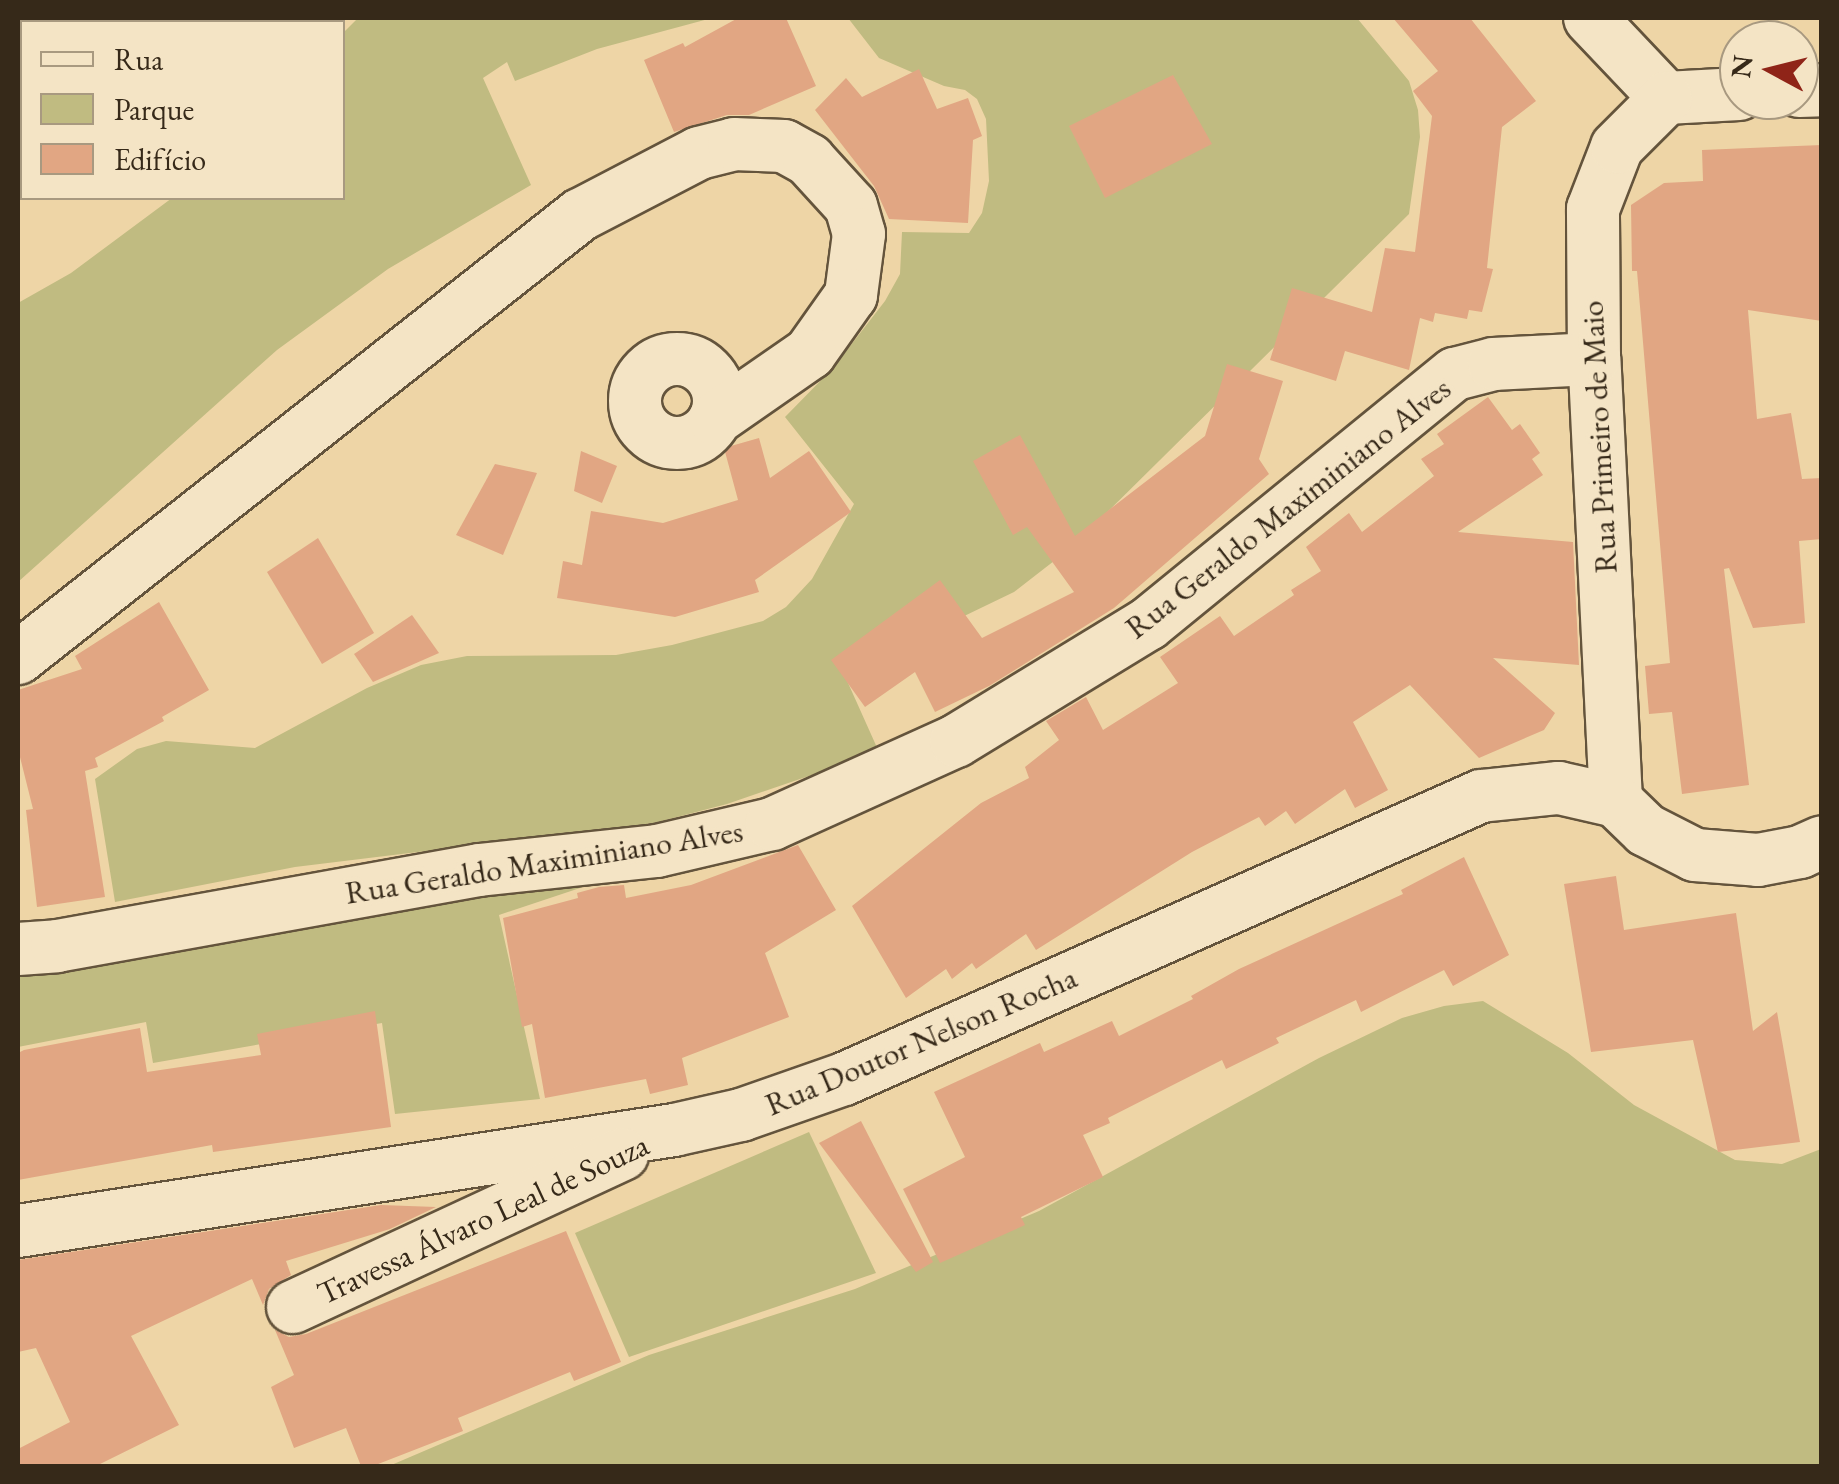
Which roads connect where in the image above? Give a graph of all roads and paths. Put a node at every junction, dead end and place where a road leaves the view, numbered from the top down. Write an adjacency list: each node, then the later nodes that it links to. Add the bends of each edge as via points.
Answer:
1 (1590, 18): 3 (street)
2 (1719, 95): 3 (street)
3 (1666, 98): 4 (street, Rua Primeiro de Maio, via 1626,135 1600,182 1591,236)
4 (1594, 360): 7 (street, Rua Primeiro de Maio); 9 (street, Rua Geraldo Maximiniano Alves, via 1494,364 1455,374 1148,624 956,741 772,824 644,853 479,870)
5 (715, 419): 6 (street, via 810,353 852,295 859,234 851,206 809,160 784,146 734,144 699,153 580,215)
6 (18, 658)
7 (1616, 801): 8 (street, via 1646,830 1695,855 1758,860); 10 (street, Rua Doutor Nelson Rocha, via 1559,788 1482,796 844,1079 741,1116)
8 (1822, 842)
9 (18, 950)
10 (674, 1130): 11 (street, Rua Doutor Nelson Rocha); 12 (street, Travessa Álvaro Leal de Souza)
11 (18, 1230)
12 (293, 1308)

